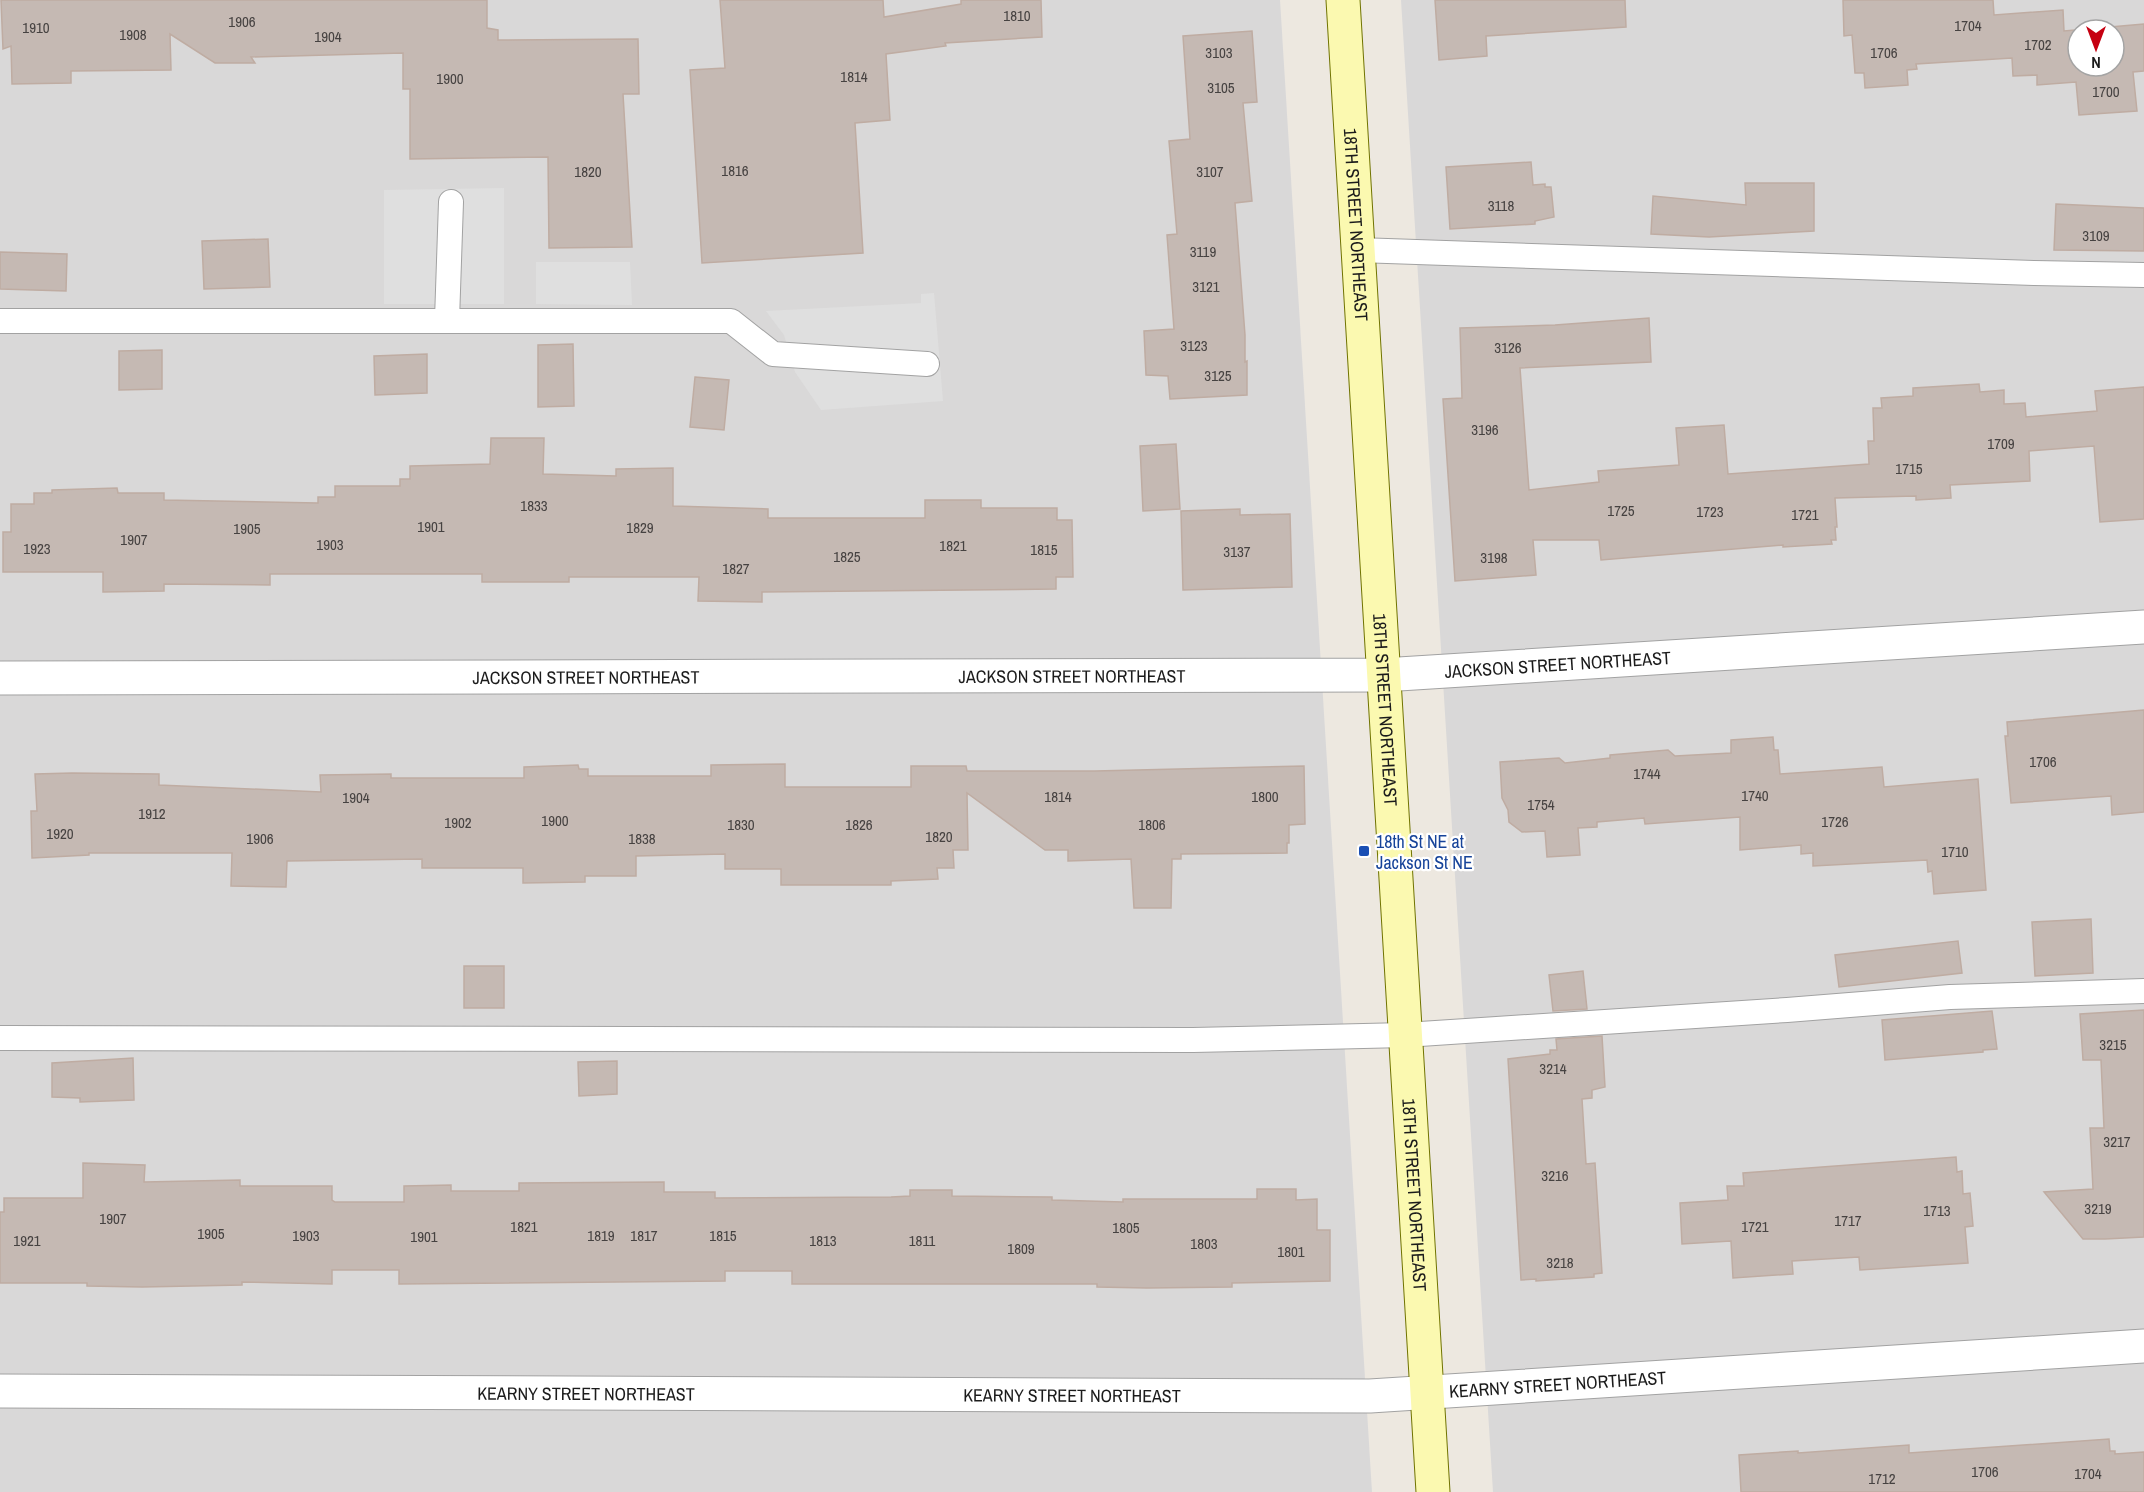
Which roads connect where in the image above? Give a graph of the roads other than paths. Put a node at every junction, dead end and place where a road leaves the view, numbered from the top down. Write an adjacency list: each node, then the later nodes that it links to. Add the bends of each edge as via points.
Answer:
1 (1343, 0): 3 (main road, 18TH STREET NORTHEAST)
2 (451, 202): 5 (lane)
3 (1358, 250): 4 (lane); 9 (main road, 18TH STREET NORTHEAST)
4 (2144, 275)
5 (447, 320): 6 (lane); 7 (lane, via 731,321 773,354)
6 (0, 321)
7 (927, 364)
8 (2144, 627): 9 (street, JACKSON STREET NORTHEAST)
9 (1383, 675): 10 (street, JACKSON STREET NORTHEAST); 12 (main road, 18TH STREET NORTHEAST)
10 (0, 678)
11 (2144, 992): 12 (lane, via 1950,997)
12 (1405, 1035): 13 (lane, via 1193,1040); 16 (main road, 18TH STREET NORTHEAST)
13 (0, 1038)
14 (2144, 1346): 16 (street, KEARNY STREET NORTHEAST)
15 (0, 1391): 16 (street, KEARNY STREET NORTHEAST, via 1322,1396)
16 (1427, 1392): 17 (main road, 18TH STREET NORTHEAST)
17 (1433, 1492)

